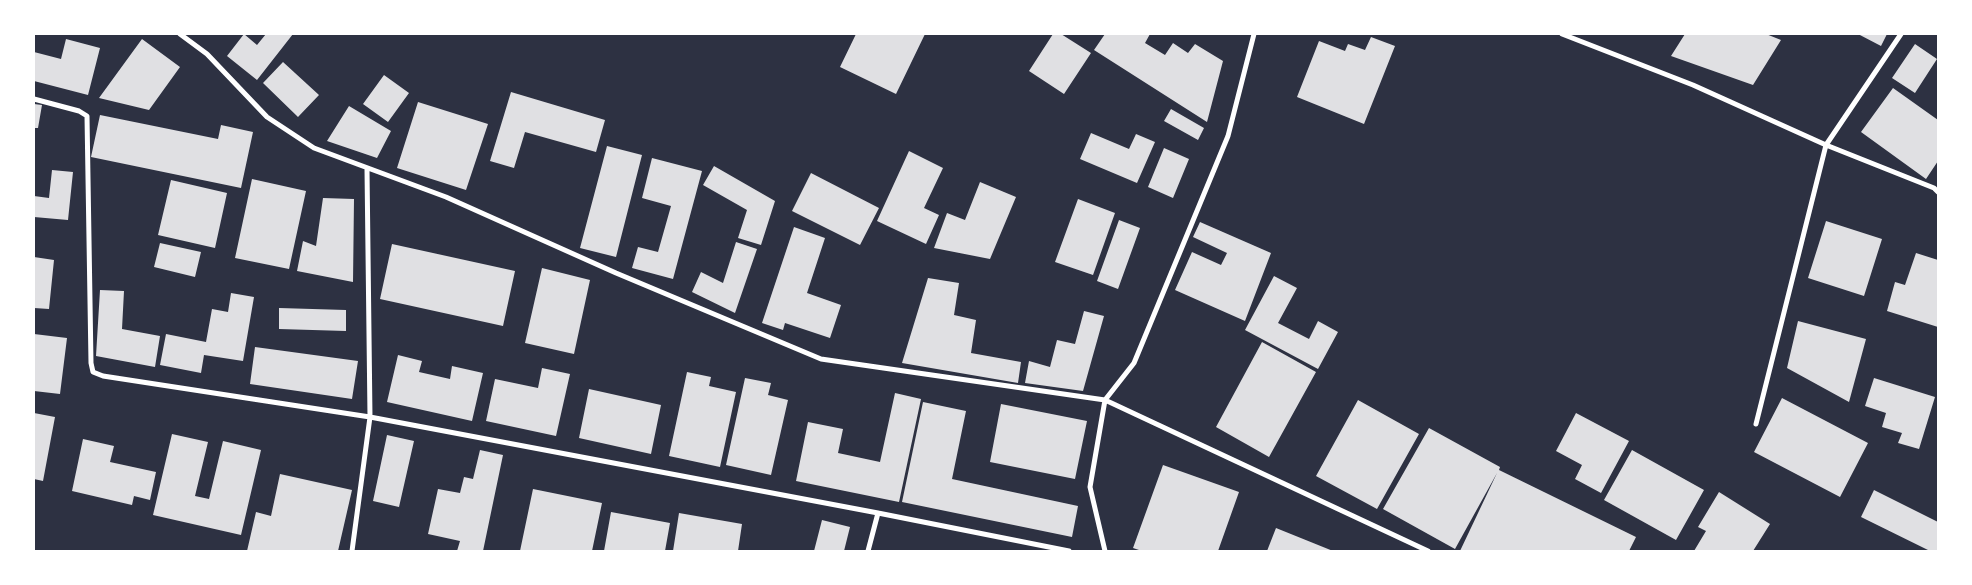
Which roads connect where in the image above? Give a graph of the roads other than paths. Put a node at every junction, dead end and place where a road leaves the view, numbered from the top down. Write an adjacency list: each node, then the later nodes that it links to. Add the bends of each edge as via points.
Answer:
1 (180, 34): 7 (street, via 207,54 267,117 314,148)
2 (1254, 34): 10 (street, via 1228,136 1134,363)
3 (1562, 34): 6 (street, via 1693,85)
4 (1902, 34): 6 (street)
5 (34, 99): 11 (street, via 88,116 93,372)
6 (1826, 145): 9 (street); 12 (street)
7 (367, 169): 10 (street, via 446,197 616,273 821,358); 11 (street)
8 (1938, 182): 9 (street)
9 (1936, 190)
10 (1105, 400): 17 (street, via 1090,488); 18 (street)
11 (370, 417): 13 (street); 14 (street)
12 (1756, 424)
13 (878, 513): 15 (street); 16 (street)
14 (352, 551)
15 (868, 551)
16 (1069, 551)
17 (1105, 551)
18 (1428, 551)

